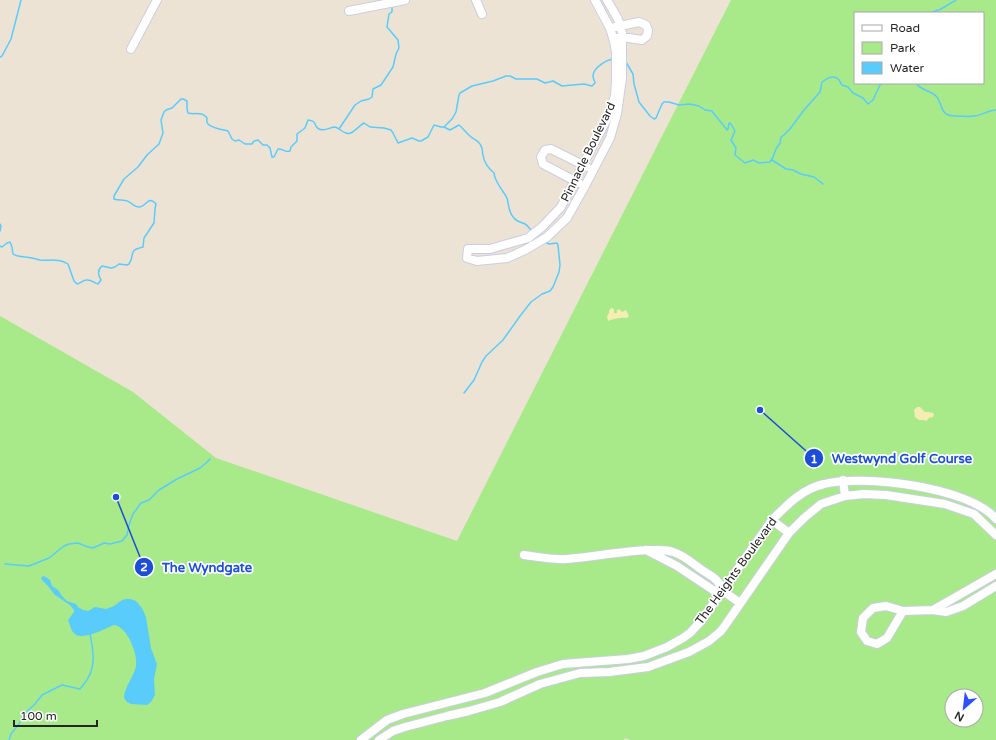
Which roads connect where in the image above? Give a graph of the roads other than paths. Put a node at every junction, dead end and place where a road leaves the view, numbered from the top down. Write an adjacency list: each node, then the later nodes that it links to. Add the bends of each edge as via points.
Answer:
1 (157, 0): 11 (street)
2 (405, 0): 6 (street)
3 (476, 0): 7 (street)
4 (595, 0): 9 (street, Pinnacle Boulevard)
5 (607, 0): 8 (street, Pinnacle Boulevard)
6 (349, 11)
7 (482, 14)
8 (620, 25): 9 (street); 10 (street, Pinnacle Boulevard); 10 (street, via 639,22 646,25 648,30 647,36 642,40)
9 (610, 28): 10 (street, Pinnacle Boulevard)
10 (618, 38): 12 (street, Pinnacle Boulevard, via 622,78)
11 (131, 49)
12 (619, 83): 13 (street, Pinnacle Boulevard, via 608,117); 14 (street, Pinnacle Boulevard, via 617,114 613,128)
13 (583, 165): 14 (street); 15 (street, Pinnacle Boulevard); 15 (street, via 551,149 545,150 541,157 543,164)
14 (593, 170): 16 (street, Pinnacle Boulevard)
15 (575, 181): 16 (street); 17 (street, Pinnacle Boulevard, via 561,208)
16 (585, 186): 18 (street, Pinnacle Boulevard, via 567,218)
17 (553, 216): 18 (street); 19 (street, Pinnacle Boulevard, via 528,238)
18 (562, 222): 20 (street, Pinnacle Boulevard, via 547,237)
19 (503, 245): 20 (street); 20 (street, Pinnacle Boulevard, via 468,249 467,258 477,261)
20 (507, 258)
21 (843, 480): 22 (street, The Heights Boulevard); 23 (street); 26 (street, The Heights Boulevard, via 823,484 804,492)
22 (922, 487): 24 (street); 25 (street, The Heights Boulevard, via 950,493 972,502)
23 (845, 496): 24 (street, The Heights Boulevard, via 886,494); 28 (street, The Heights Boulevard, via 821,504)
24 (919, 500): 27 (street, The Heights Boulevard, via 945,504 974,514)
25 (994, 517): 27 (street)
26 (772, 520): 28 (street); 33 (street, The Heights Boulevard)
27 (984, 524): 29 (street, The Heights Boulevard)
28 (789, 533): 34 (street, The Heights Boulevard)
29 (996, 536)
30 (524, 555): 33 (street, via 564,559 631,551 668,550 719,582)
31 (996, 574): 35 (street)
32 (996, 586): 35 (street, via 963,606 946,612)
33 (722, 591): 34 (street); 37 (street, The Heights Boulevard, via 696,626)
34 (740, 603): 38 (street, The Heights Boulevard, via 714,637)
35 (933, 610): 36 (street)
36 (903, 611): 36 (street, via 886,606 873,608 863,618 860,632 867,641 877,644 888,638)
37 (671, 644): 38 (street); 39 (street, The Heights Boulevard, via 644,656)
38 (677, 656): 40 (street, The Heights Boulevard, via 648,667)
39 (572, 663): 40 (street); 41 (street, The Heights Boulevard, via 537,672 485,693)
40 (575, 674): 42 (street, The Heights Boulevard, via 540,684 500,702)
41 (456, 700): 42 (street); 43 (street, The Heights Boulevard, via 403,714)
42 (459, 713): 44 (street, The Heights Boulevard)
43 (382, 724): 44 (street); 45 (street, The Heights Boulevard)
44 (388, 734): 46 (street, The Heights Boulevard)
45 (361, 740)
46 (379, 740)

